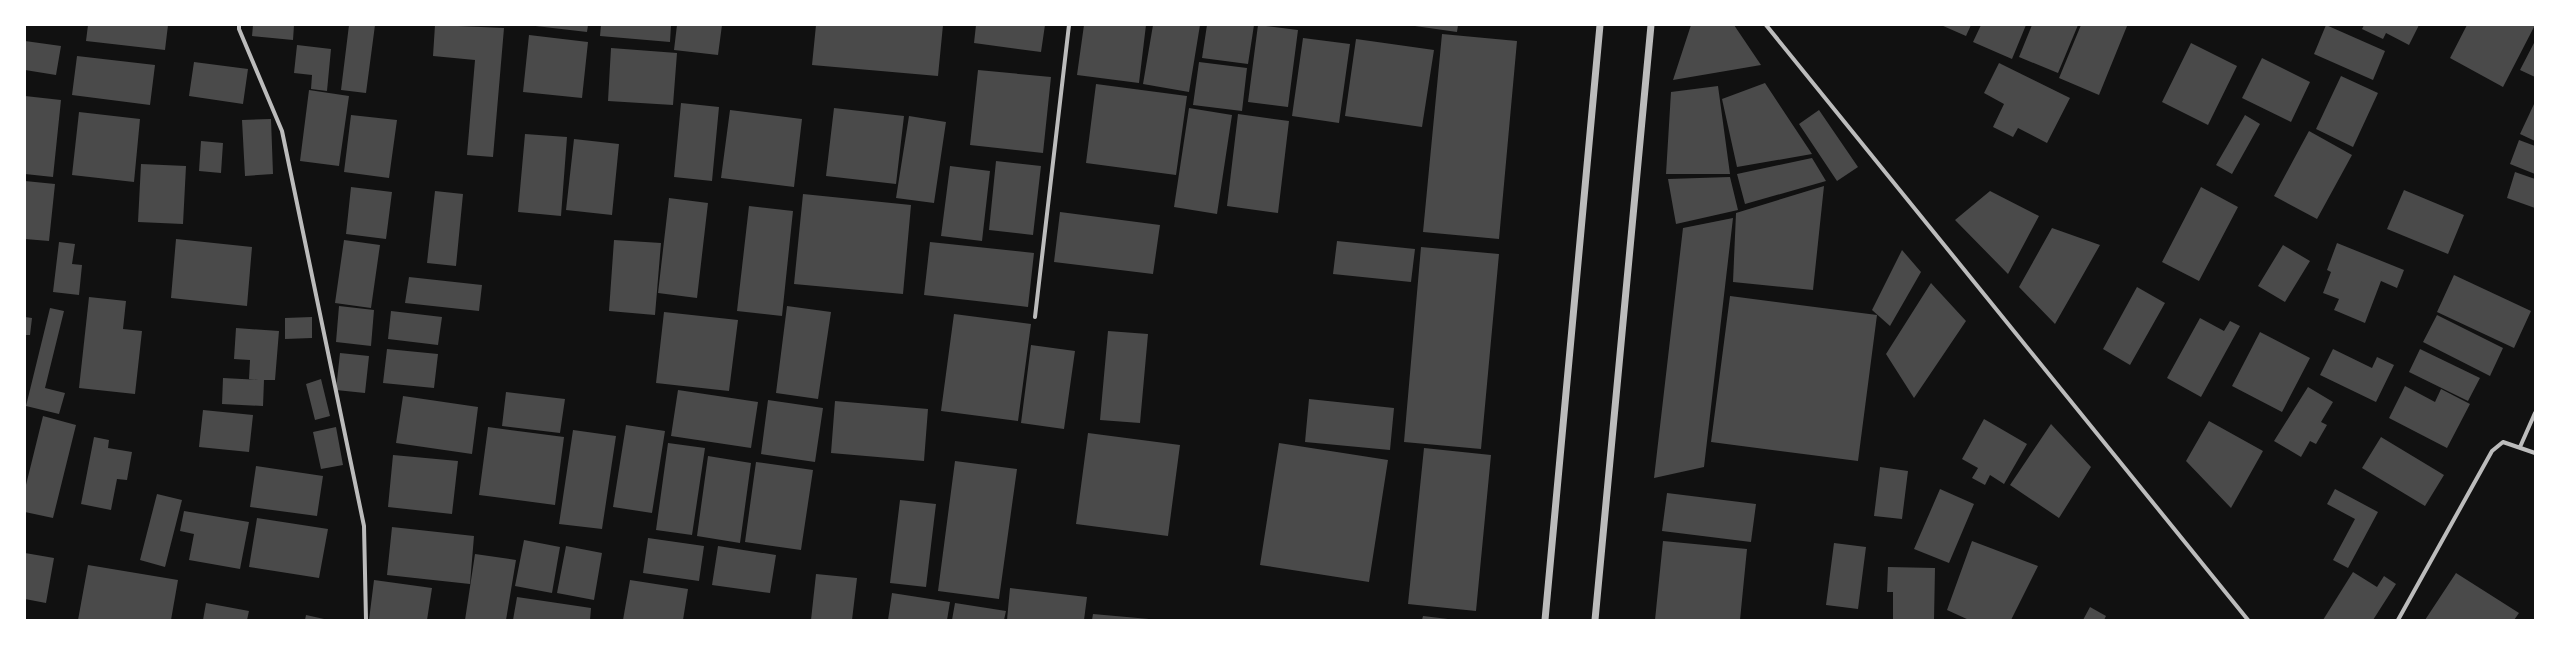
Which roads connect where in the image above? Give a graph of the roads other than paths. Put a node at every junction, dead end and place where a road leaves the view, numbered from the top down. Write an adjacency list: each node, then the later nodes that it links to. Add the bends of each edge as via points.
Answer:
1 (239, 25): 10 (street, via 238,29 282,131 364,526)
2 (1069, 25): 6 (street)
3 (1600, 25): 11 (street)
4 (1651, 25): 12 (street)
5 (1766, 25): 13 (street)
6 (1035, 317)
7 (2535, 412): 8 (street)
8 (2520, 447): 9 (street); 14 (street, via 2503,442 2492,451)
9 (2535, 454)
10 (366, 620)
11 (1545, 620)
12 (1595, 620)
13 (2248, 620)
14 (2398, 620)

